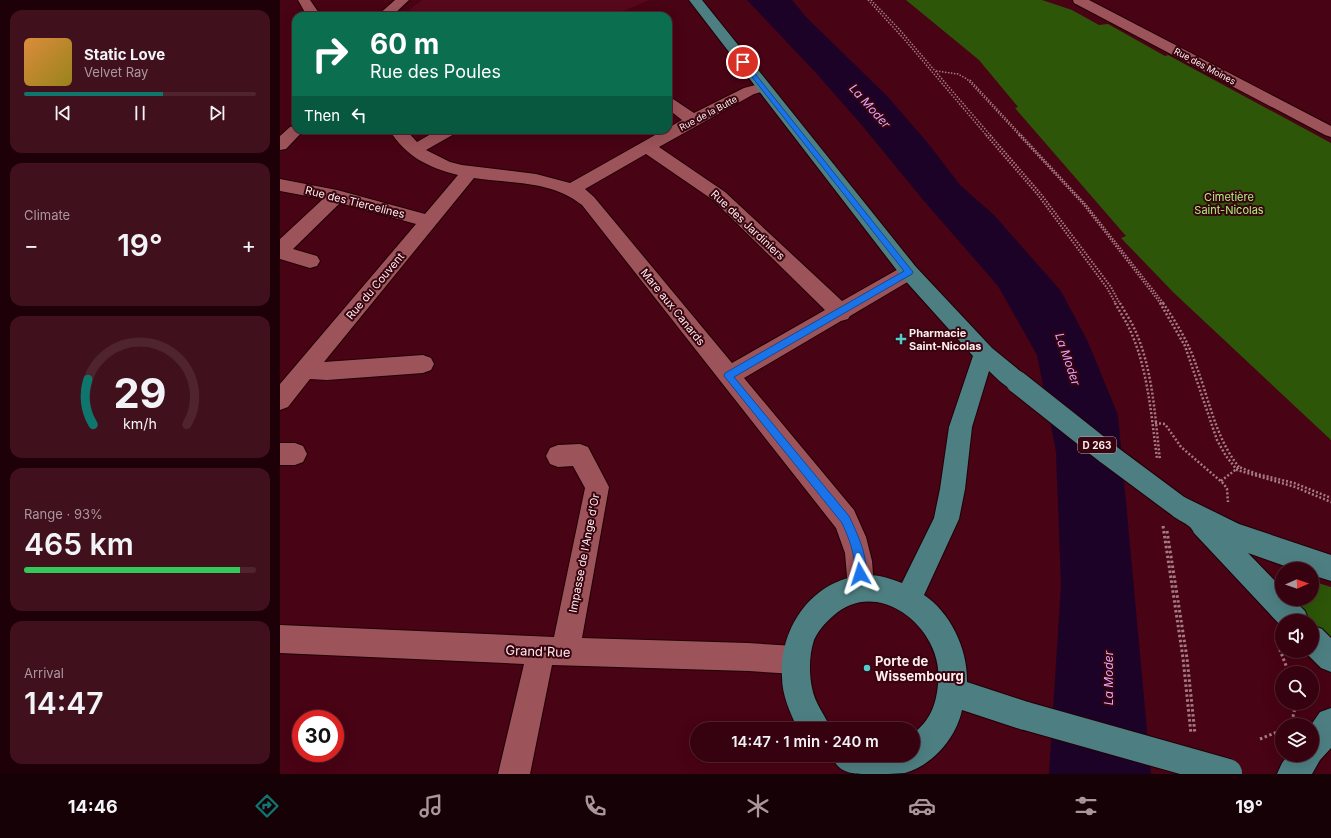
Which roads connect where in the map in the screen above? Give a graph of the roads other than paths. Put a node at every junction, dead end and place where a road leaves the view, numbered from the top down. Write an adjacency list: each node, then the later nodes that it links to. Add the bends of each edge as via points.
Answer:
1 (304, 0): 5 (street)
2 (403, 0): 6 (street)
3 (695, 0): 7 (main road, D 263)
4 (1079, 0): 10 (street, Rue des Moines)
5 (312, 12)
6 (389, 12)
7 (763, 87): 9 (street, Rue de la Butte, via 749,91); 26 (main road, D 263)
8 (672, 105): 9 (street)
9 (693, 120): 11 (street, Rue de la Butte)
10 (1331, 132)
11 (672, 133)
12 (292, 134): 16 (street)
13 (401, 134): 18 (street, Mare aux Canards)
14 (443, 134): 18 (street)
15 (670, 134): 17 (street, Rue de la Butte)
16 (280, 145)
17 (648, 147): 21 (street, Rue de la Butte); 27 (street, Rue des Jardiniers, via 719,196)
18 (415, 150): 19 (street, Mare aux Canards, via 429,160)
19 (470, 172): 21 (street, Mare aux Canards, via 544,181); 23 (street, Rue du Couvent)
20 (280, 184): 22 (street, Rue des Tiercelines)
21 (572, 189): 31 (street, Mare aux Canards, via 588,201)
22 (337, 196): 23 (street, Rue des Tiercelines); 24 (street)
23 (429, 221): 30 (street, Rue du Couvent)
24 (280, 251): 25 (street)
25 (310, 261)
26 (909, 272): 27 (street); 28 (main road, D 263)
27 (841, 312): 31 (street)
28 (984, 354): 34 (main road, D 263, bridge, via 1108,454); 37 (main road, via 963,417 946,518)
29 (423, 364): 30 (street, via 327,371)
30 (306, 370): 32 (street, Rue du Couvent)
31 (728, 376): 36 (street, Mare aux Canards, via 845,519 860,559)
32 (280, 400)
33 (558, 456): 41 (street, Impasse de l'Ange d'Or, via 580,455 597,487)
34 (1175, 516): 35 (main road, D 263); 38 (main road, D 263)
35 (1331, 568)
36 (861, 588): 37 (main road, via 877,588); 43 (main road, via 837,595 817,611 802,633)
37 (908, 599): 44 (main road, via 928,615 943,637 952,664)
38 (1287, 614)
39 (280, 639): 41 (street, Grand'Rue)
40 (1319, 646): 42 (main road)
41 (553, 652): 43 (street, Grand'Rue, via 748,656); 53 (street)
42 (1331, 658)
43 (795, 660): 45 (main road, via 796,690)
44 (952, 692): 48 (main road, via 944,720); 52 (main road, bridge, via 1026,716)
45 (810, 722)
46 (1331, 723): 47 (main road)
47 (1319, 739)
48 (920, 750)
49 (873, 762): 50 (main road)
50 (889, 762)
51 (1302, 762): 54 (main road)
52 (1231, 773)
53 (514, 774)
54 (1293, 774)

